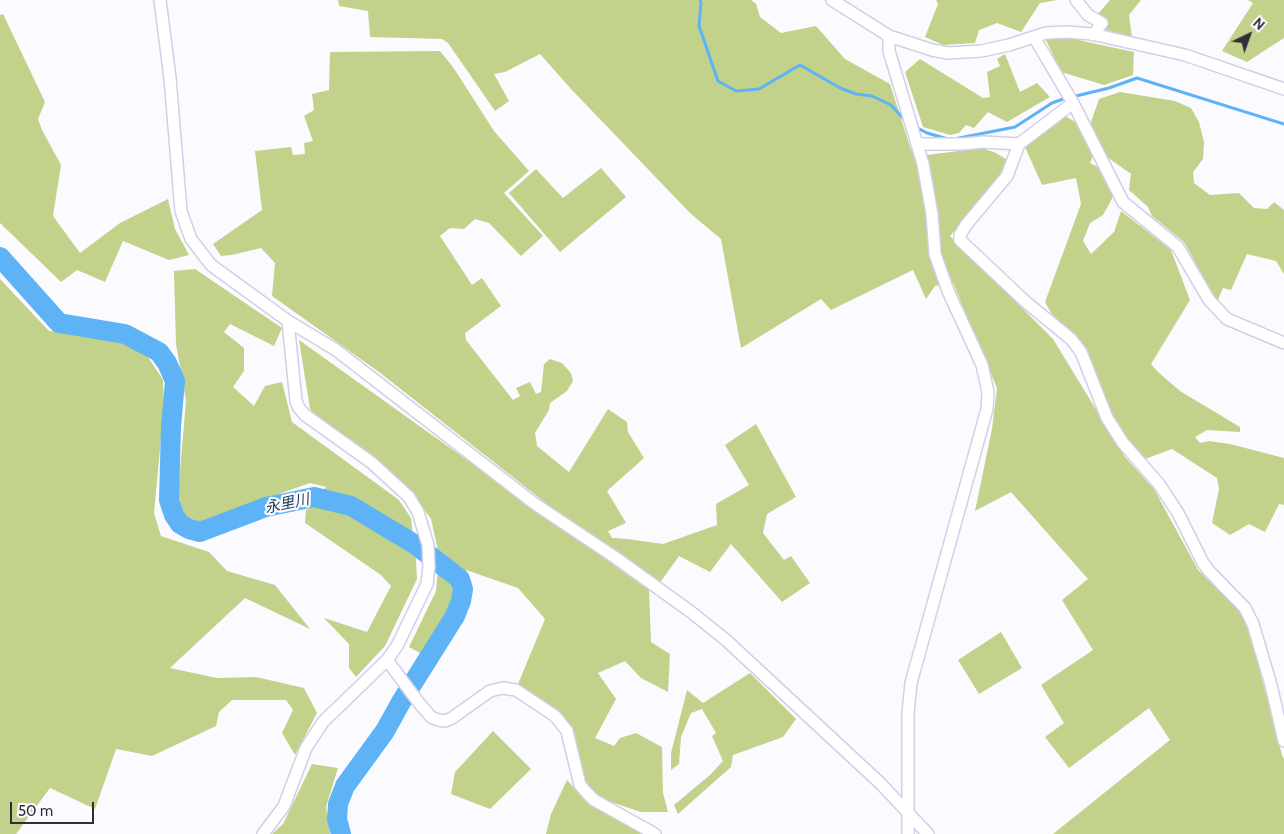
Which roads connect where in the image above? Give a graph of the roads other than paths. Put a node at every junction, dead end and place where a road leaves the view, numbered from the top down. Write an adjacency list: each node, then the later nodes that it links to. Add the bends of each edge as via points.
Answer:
1 (160, 0): 11 (street, via 185,227 211,265)
2 (832, 0): 5 (street)
3 (1076, 0): 4 (street, via 1088,15 1102,23)
4 (1093, 35): 6 (street, via 1067,32); 7 (street, via 1184,55)
5 (890, 36): 6 (street, via 948,53 981,51); 9 (street, via 889,52)
6 (1034, 37): 8 (street)
7 (1284, 89)
8 (1071, 98): 10 (street); 12 (street, via 1123,202 1178,247 1209,300 1227,319)
9 (918, 144): 10 (street); 15 (street, via 932,214 934,254 982,366 988,409 911,683)
10 (1018, 144): 14 (street, via 1007,176 966,225 960,240 1027,303 1071,338 1081,352 1108,418 1123,443 1174,506 1203,563 1245,608 1271,685)
11 (288, 321): 13 (street, via 299,408 372,463 409,497 418,512 428,545 427,584); 15 (street, via 336,350 536,504 691,612 726,640)
12 (1284, 343)
13 (387, 660): 16 (street, via 323,722 306,748 284,806); 17 (street, via 419,703 438,720 452,718 490,691 516,690 555,716 566,731 580,785 587,793)
14 (1284, 741)
15 (907, 812): 18 (street); 19 (street)
16 (263, 834)
17 (655, 834)
18 (908, 834)
19 (928, 834)

